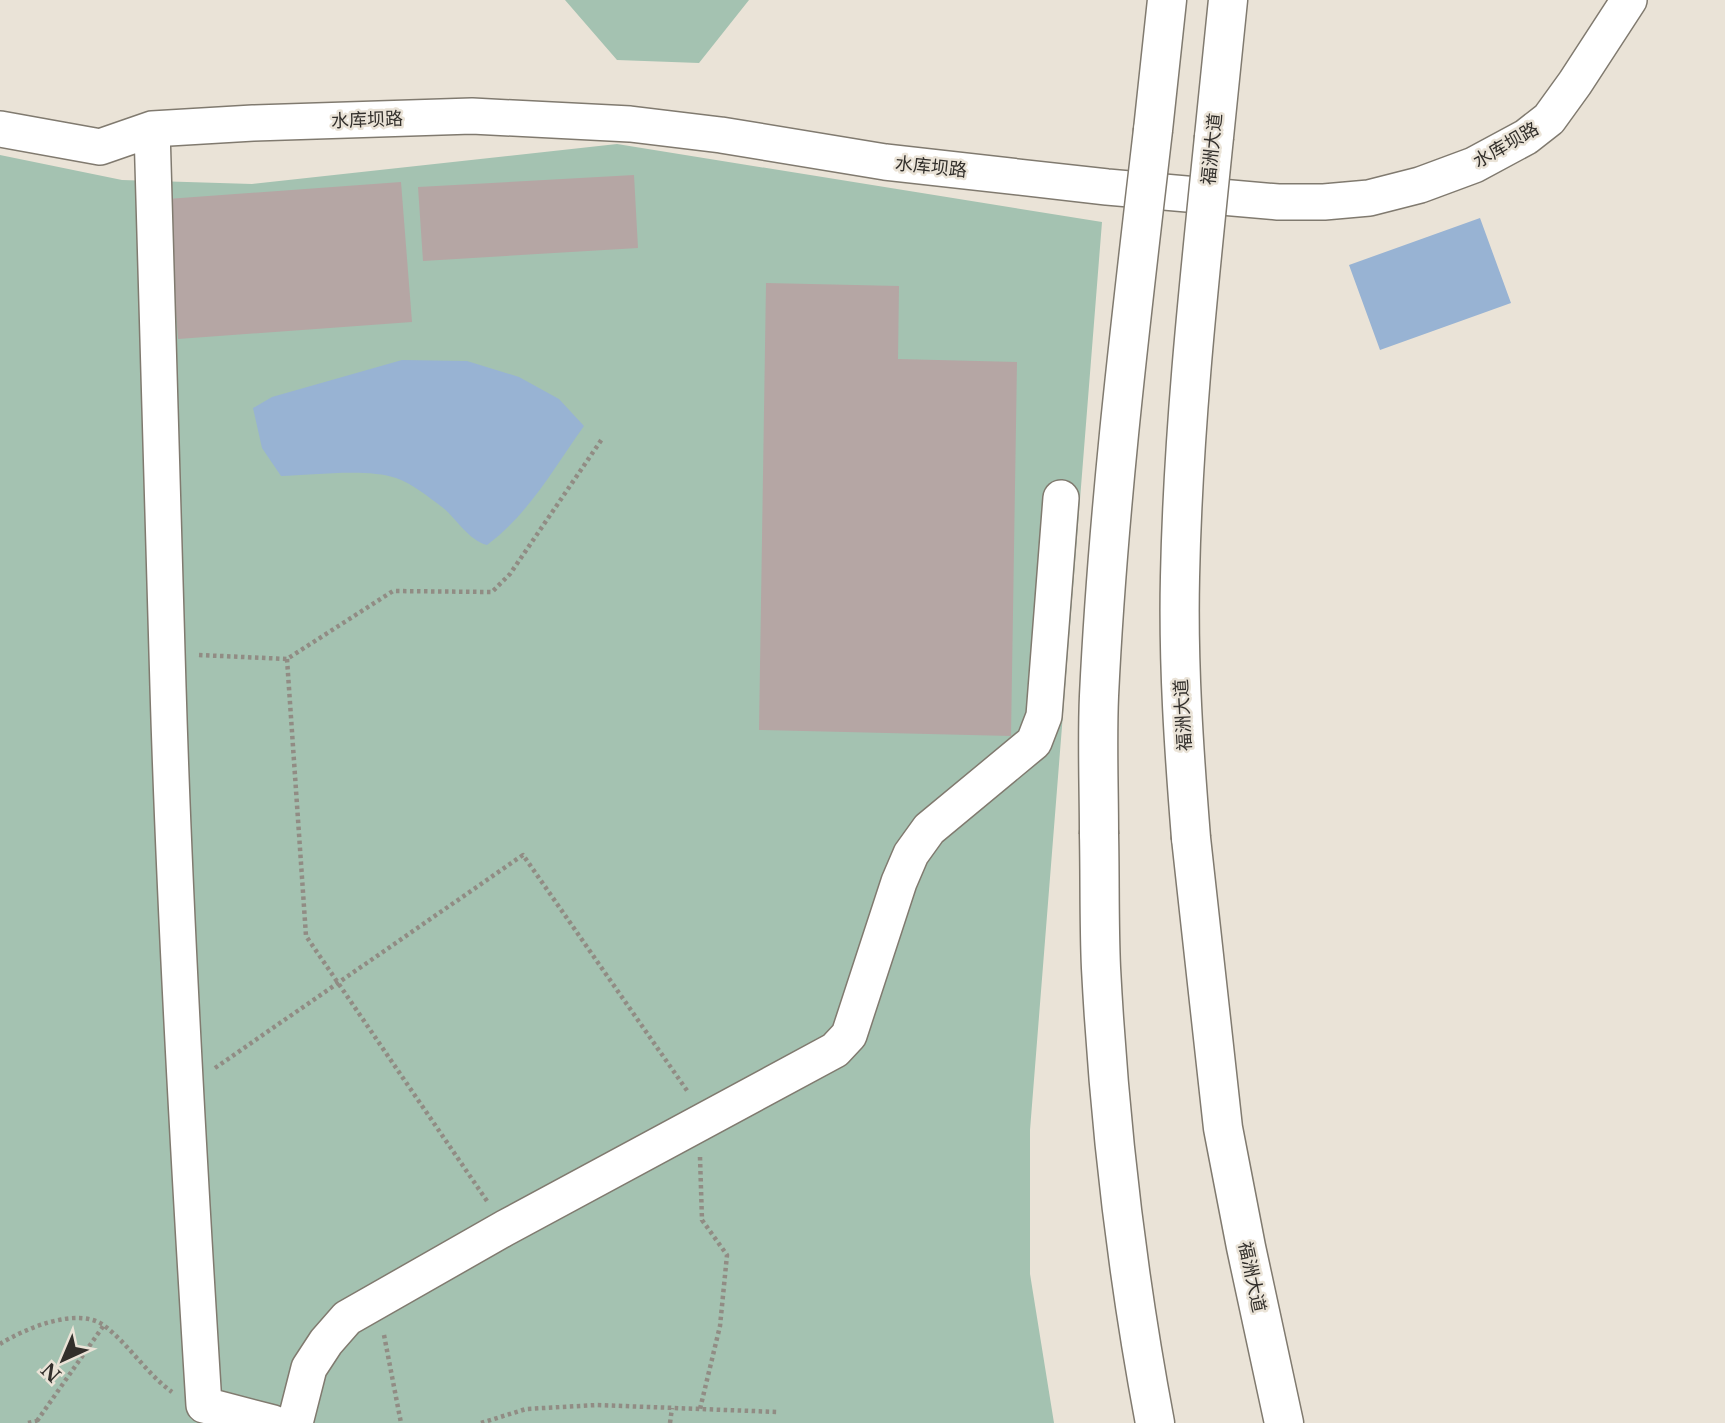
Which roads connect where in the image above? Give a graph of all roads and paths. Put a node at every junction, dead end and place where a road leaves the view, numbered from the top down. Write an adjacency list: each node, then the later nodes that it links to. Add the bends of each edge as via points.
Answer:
1 (1167, 0): 27 (main road, bridge, via 1123,387 1099,698 1101,967 1125,1225)
2 (1228, 0): 28 (main road, 福洲大道, bridge, via 1194,324 1180,577 1181,706 1223,1128)
3 (1629, 0): 5 (street, 水库坝路, via 1549,119 1526,137 1474,165 1420,185 1368,198 1324,202 1134,189 898,163 630,124 472,116)
4 (0, 129): 5 (street, 水库坝路, via 100,147)
5 (152, 130): 8 (street)
6 (603, 439): 9 (path, via 492,593 393,591)
7 (1061, 498): 13 (street, via 1044,716 1034,742 929,829 911,853 849,1035 835,1050)
8 (167, 653): 9 (path); 12 (street)
9 (287, 659): 11 (path, via 306,936)
10 (523, 855): 11 (path)
11 (338, 983): 12 (path); 13 (path)
12 (186, 1088): 17 (street)
13 (505, 1228): 14 (street)
14 (377, 1302): 23 (street, via 347,1318 326,1342 309,1368); 24 (path)
15 (104, 1325): 16 (path, via 82,1318 53,1320); 17 (path, via 168,1389 181,1399); 20 (path)
16 (0, 1343)
17 (204, 1405): 22 (street)
18 (672, 1408): 19 (path); 25 (path, via 597,1405 526,1409); 26 (path)
19 (778, 1412)
20 (38, 1422): 21 (path)
21 (28, 1423)
22 (273, 1423)
23 (295, 1423)
24 (401, 1423)
25 (481, 1423)
26 (670, 1423)
27 (1155, 1423)
28 (1284, 1423)

